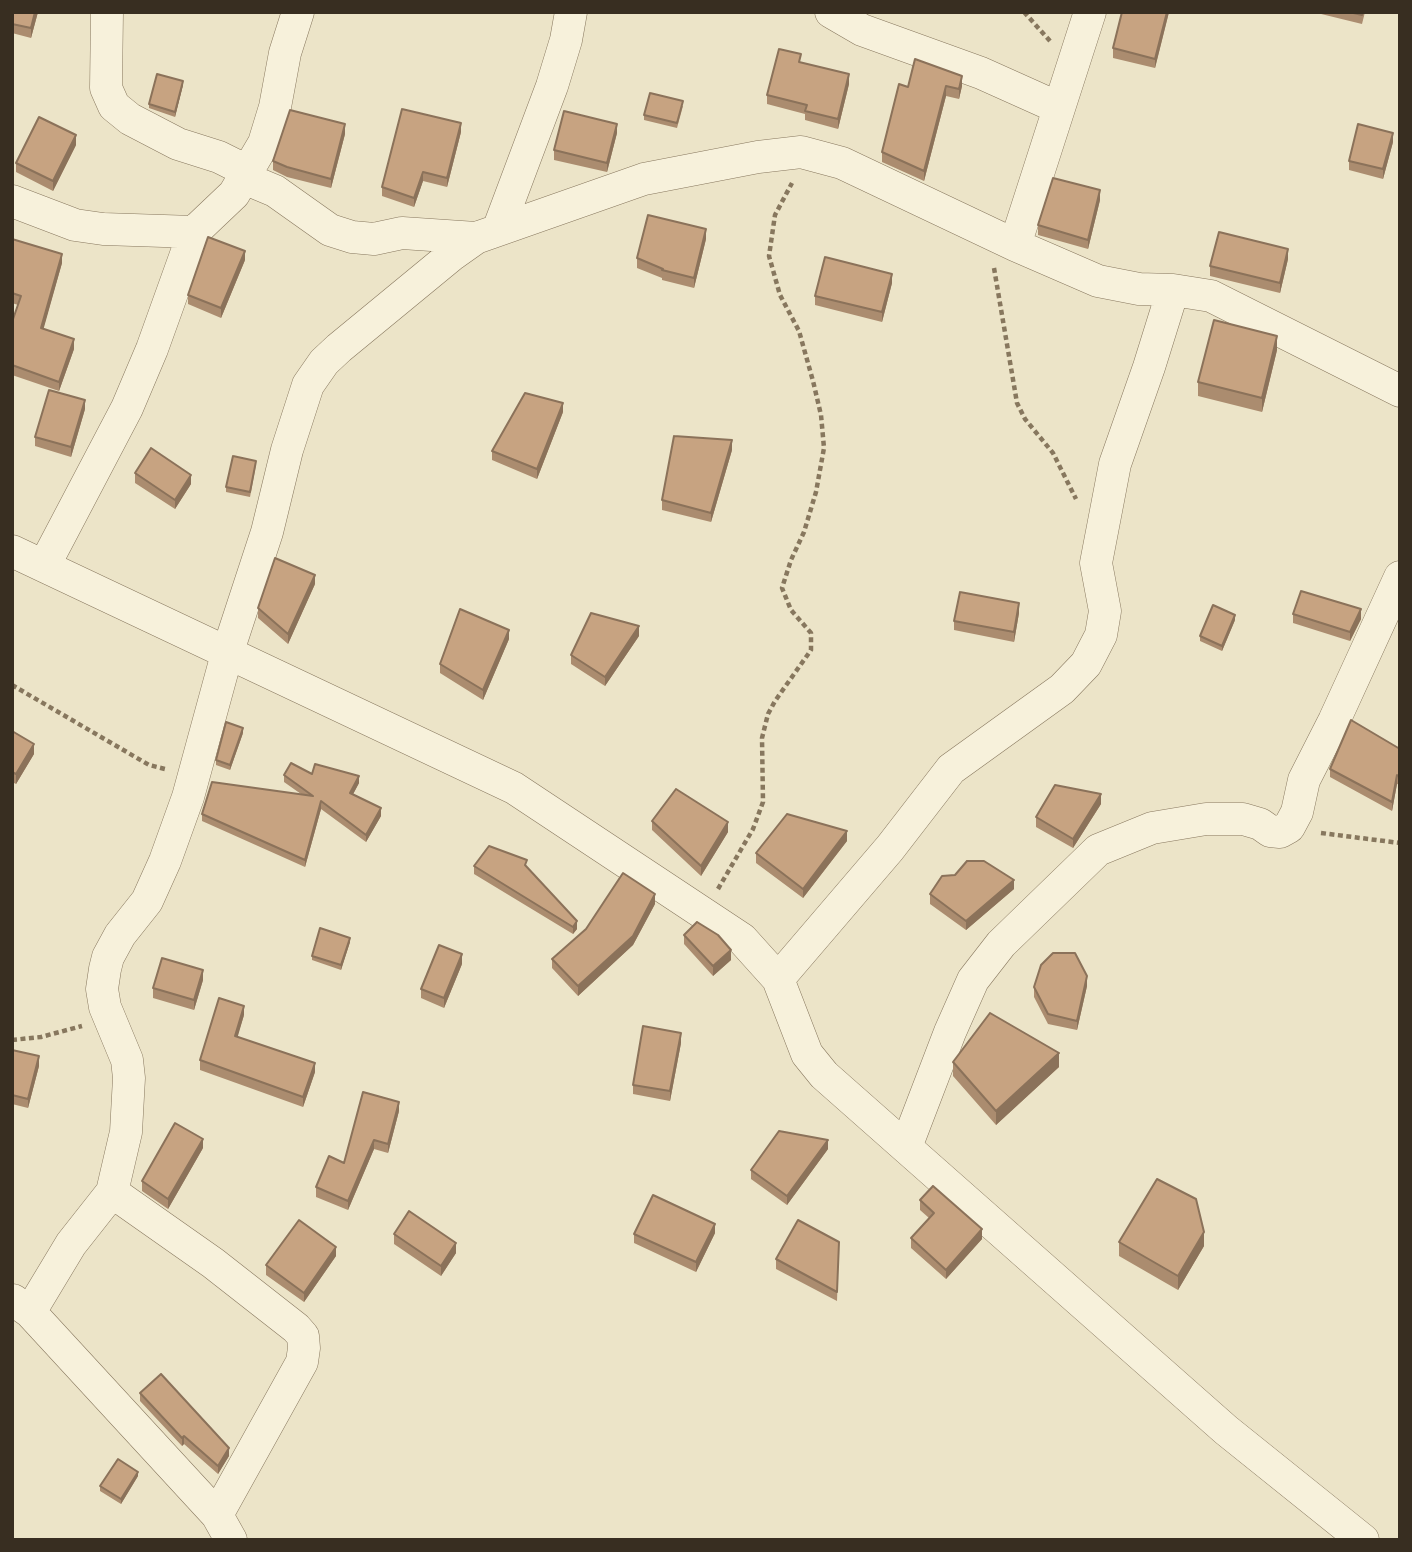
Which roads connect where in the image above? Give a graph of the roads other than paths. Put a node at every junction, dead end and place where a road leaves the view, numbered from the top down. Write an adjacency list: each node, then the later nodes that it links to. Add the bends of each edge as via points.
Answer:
1 (107, 12): 7 (street, via 106,88 114,106 178,144 219,157)
2 (298, 12): 7 (street, via 264,143)
3 (571, 12): 10 (street, via 552,86)
4 (831, 12): 6 (street, via 862,30 981,73)
5 (1090, 12): 6 (street)
6 (1059, 108): 11 (street)
7 (246, 174): 9 (street, via 234,194); 10 (street, via 330,230 352,237)
8 (12, 201): 9 (street, via 75,225)
9 (194, 232): 15 (street, via 127,408)
10 (487, 234): 11 (street, via 644,179 758,157 805,153 842,163); 17 (street, via 452,255 339,348 307,385 267,532)
11 (1003, 239): 12 (street, via 1098,281)
12 (1172, 290): 13 (street, via 1211,296); 18 (street, via 1115,464 1096,564 1105,611 1101,635 1086,664 1062,689 951,769)
13 (1400, 391)
14 (12, 551): 15 (street)
15 (44, 566): 17 (street)
16 (1400, 577): 19 (street, via 1304,780 1289,827 1280,832 1243,819 1206,819 1152,828 1098,850 1001,944 973,980)
17 (227, 654): 18 (street, via 514,788 742,939); 20 (street, via 164,861 147,901 108,957 102,989 105,1007 127,1060 129,1078 127,1132)
18 (778, 979): 19 (street, via 807,1054 824,1075)
19 (906, 1147): 23 (street, via 1226,1430)
20 (112, 1192): 21 (street); 22 (street, via 214,1263 303,1336 302,1362)
21 (18, 1306): 22 (street)
22 (224, 1527)
23 (1363, 1540)

